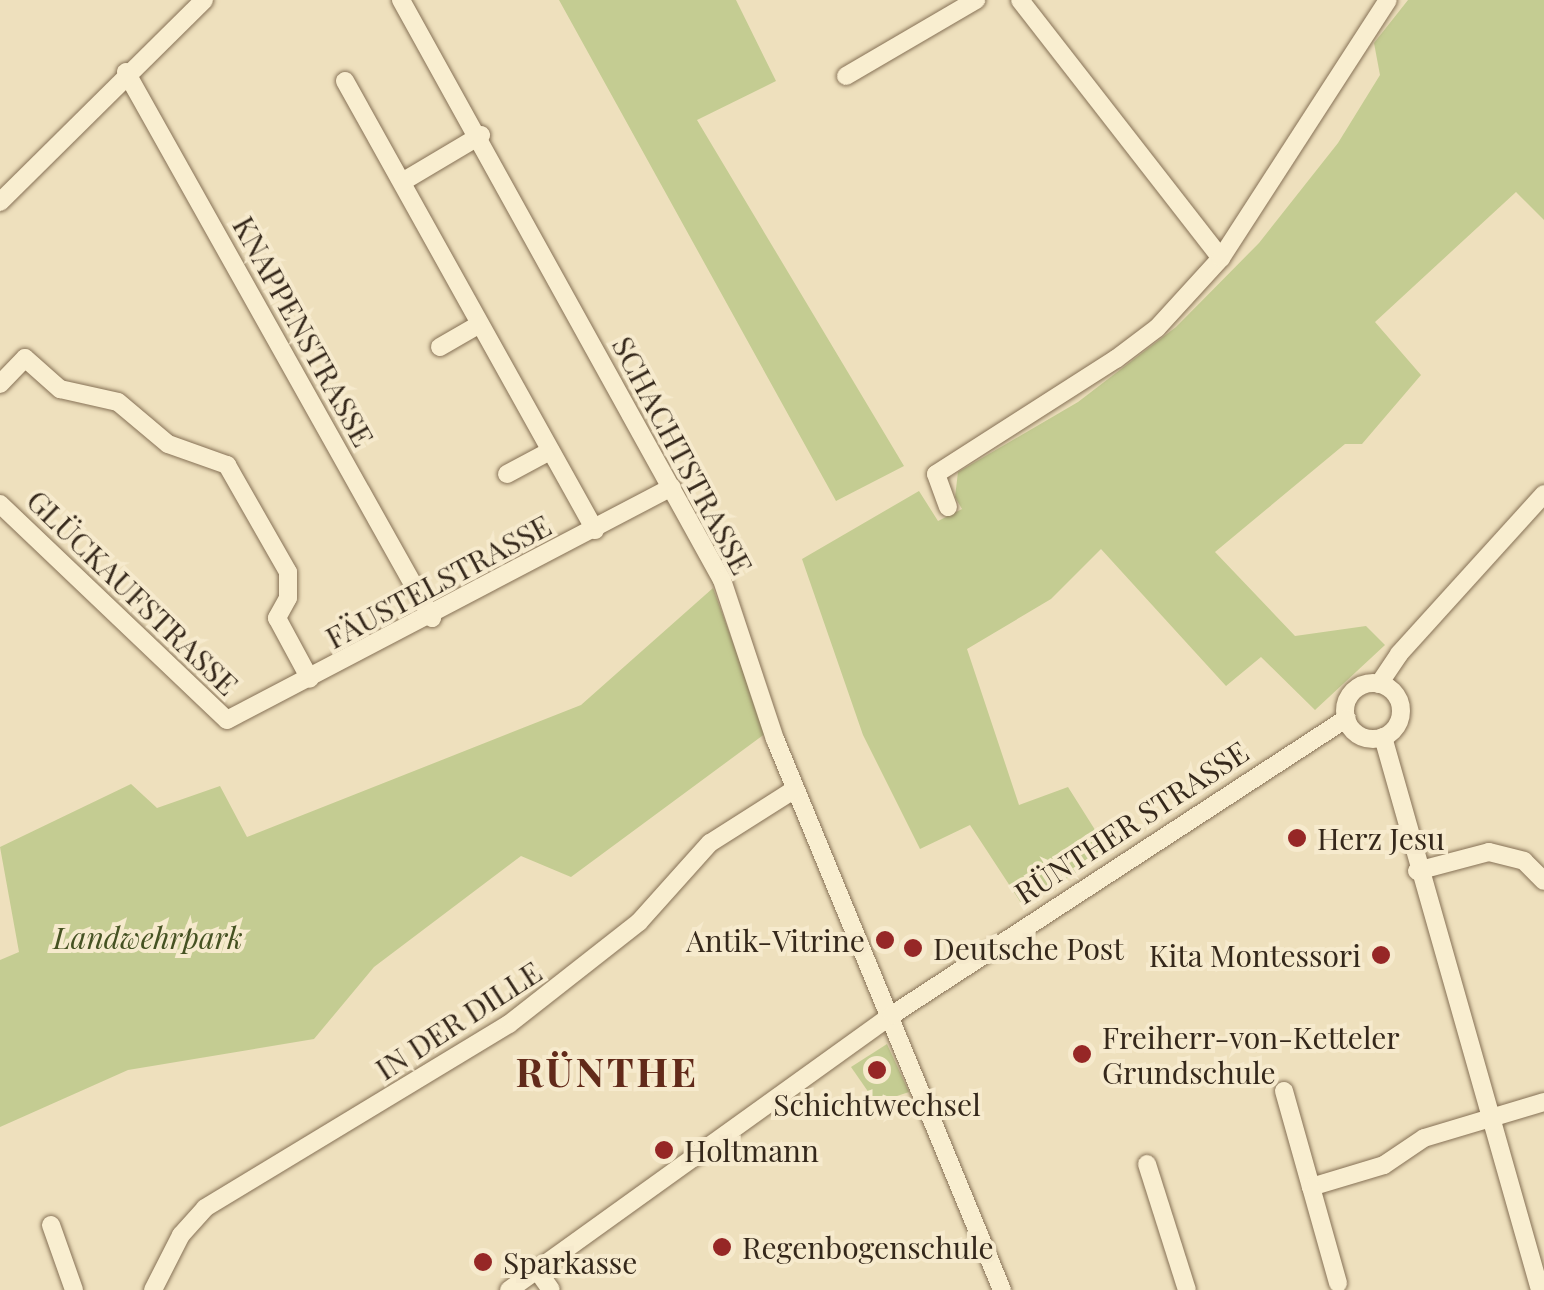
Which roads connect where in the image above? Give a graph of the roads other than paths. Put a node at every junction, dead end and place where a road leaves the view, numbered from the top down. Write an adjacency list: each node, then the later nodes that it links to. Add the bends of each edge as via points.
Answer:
1 (204, 0): 6 (street)
2 (401, 0): 9 (street, SCHACHTSTRASSE)
3 (976, 0): 7 (street)
4 (1020, 0): 12 (street)
5 (1388, 0): 12 (street)
6 (126, 72): 11 (street); 23 (street, KNAPPENSTRASSE)
7 (846, 76)
8 (345, 81): 10 (street)
9 (481, 135): 10 (street); 18 (street, SCHACHTSTRASSE)
10 (402, 182): 13 (street)
11 (0, 202)
12 (1221, 258): 21 (street, via 1157,328 1077,389 936,474)
13 (480, 324): 14 (street); 16 (street)
14 (440, 347)
15 (0, 384): 24 (street, via 26,358 60,389 118,402 168,444 228,466 288,572 288,598 277,618)
16 (550, 451): 17 (street); 22 (street)
17 (507, 474)
18 (672, 487): 22 (street, FÄUSTELSTRASSE); 29 (street, SCHACHTSTRASSE, via 722,580)
19 (1544, 494): 25 (street, RÜNTHER STRASSE, via 1399,654)
20 (0, 504): 27 (street, GLÜCKAUFSTRASSE)
21 (948, 507)
22 (596, 530): 23 (street, FÄUSTELSTRASSE)
23 (432, 618): 24 (street, FÄUSTELSTRASSE)
24 (310, 679): 27 (street, FÄUSTELSTRASSE)
25 (1380, 684): 26 (street, RÜNTHER STRASSE, via 1352,694); 28 (street, via 1393,691 1401,709 1395,728)
26 (1346, 718): 28 (street, via 1360,736); 32 (street, RÜNTHER STRASSE)
27 (227, 720)
28 (1383, 737): 30 (street)
29 (795, 790): 32 (street, SCHACHTSTRASSE); 41 (street, IN DER DILLE, via 710,843 639,922 509,1024 205,1208 181,1235)
30 (1418, 870): 31 (street, via 1490,852 1524,860); 35 (street)
31 (1544, 880)
32 (892, 1015): 39 (street, RÜNTHER STRASSE); 45 (street, SCHACHTSTRASSE)
33 (1284, 1092): 37 (street)
34 (1544, 1102): 35 (street)
35 (1490, 1120): 37 (street, via 1424,1138 1384,1165); 47 (street)
36 (1147, 1164): 46 (street)
37 (1311, 1187): 40 (street)
38 (51, 1226): 42 (street)
39 (537, 1270): 43 (street, RÜNTHER STRASSE); 44 (street)
40 (1338, 1283)
41 (163, 1287)
42 (74, 1290)
43 (509, 1290)
44 (551, 1290)
45 (1002, 1290)
46 (1187, 1290)
47 (1540, 1290)

